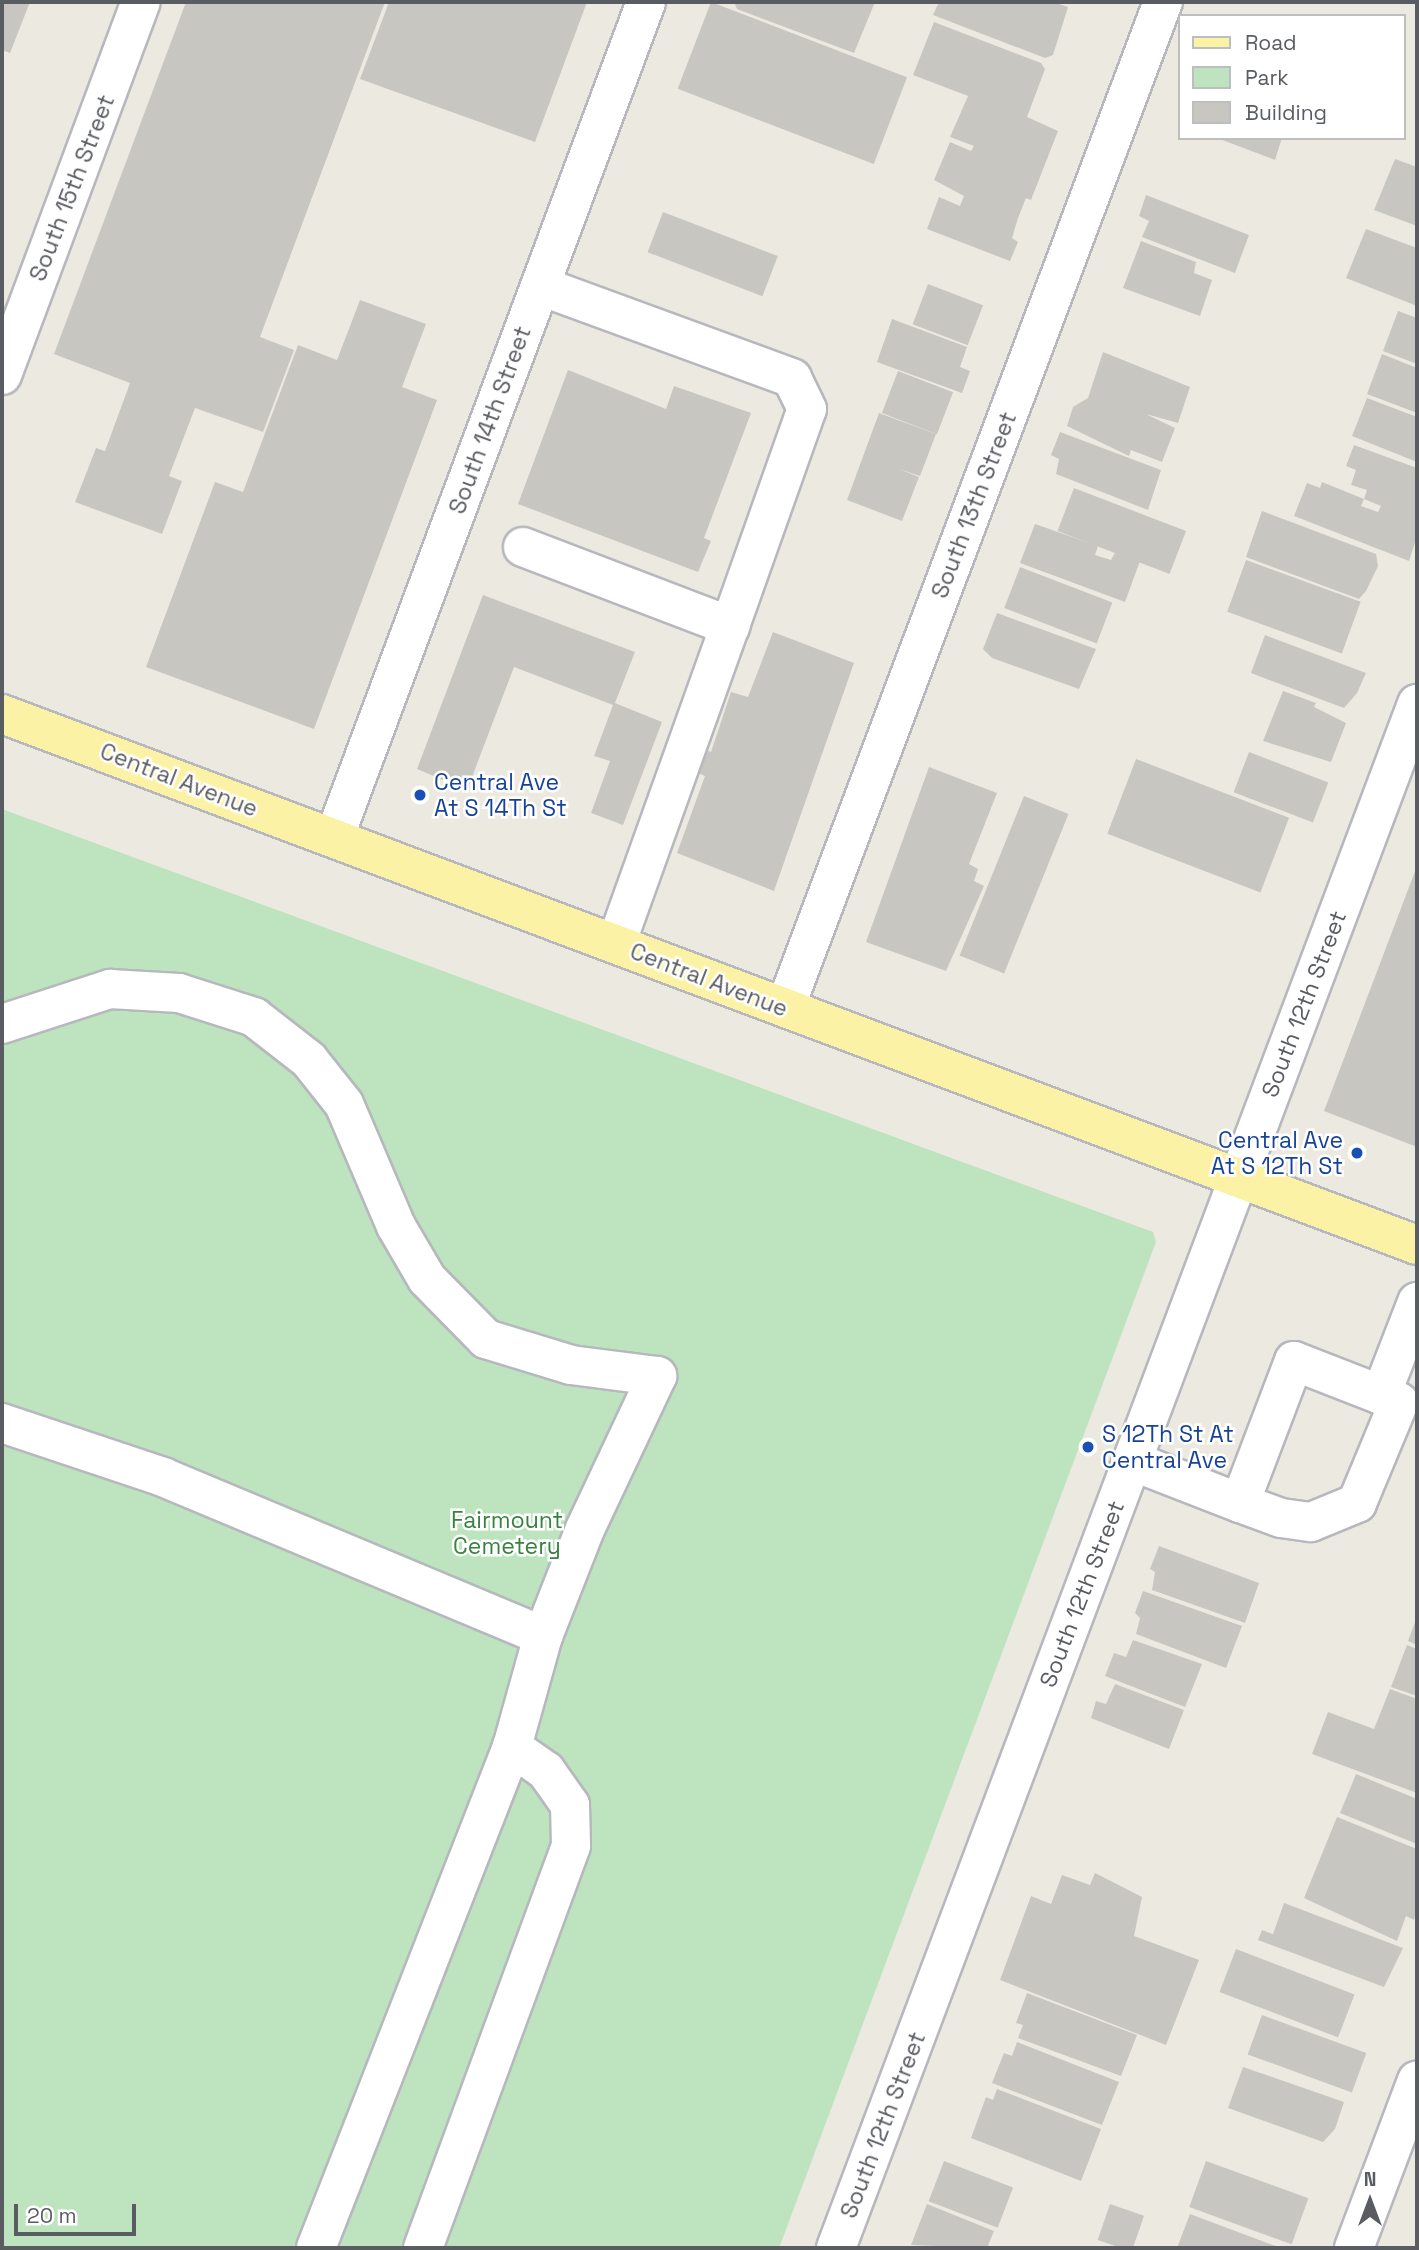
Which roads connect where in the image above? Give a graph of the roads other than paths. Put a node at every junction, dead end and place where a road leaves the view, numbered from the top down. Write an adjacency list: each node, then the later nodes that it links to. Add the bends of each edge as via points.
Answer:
1 (141, 2): 5 (street, South 15th Street)
2 (646, 2): 4 (street, South 14th Street)
3 (1163, 2): 12 (street, South 13th Street)
4 (540, 286): 7 (street, via 792,378 807,409); 10 (street, South 14th Street)
5 (2, 375)
6 (523, 547): 7 (street)
7 (730, 626): 11 (street)
8 (1417, 704): 14 (street, South 12th Street)
9 (2, 714): 10 (main road, Central Avenue)
10 (334, 838): 11 (main road, Central Avenue)
11 (616, 944): 12 (main road, Central Avenue)
12 (785, 1008): 14 (main road, Central Avenue)
13 (2, 1024): 21 (street, via 110,989 179,993 254,1017 309,1060 344,1104 396,1226 427,1279 485,1339 571,1365 657,1376 585,1529)
14 (1238, 1178): 15 (main road, Central Avenue); 19 (street, South 12th Street)
15 (1417, 1245)
16 (1417, 1302): 17 (street)
17 (1381, 1395): 20 (street, via 1294,1361); 20 (street, via 1399,1402 1357,1503 1311,1522 1281,1518)
18 (2, 1423): 21 (street, via 163,1477)
19 (1132, 1461): 20 (street); 26 (street, South 12th Street)
20 (1240, 1503)
21 (543, 1636): 22 (street)
22 (512, 1747): 24 (street); 25 (street, via 547,1771 570,1805 571,1846)
23 (1417, 2080): 27 (street)
24 (316, 2248)
25 (423, 2248)
26 (836, 2248)
27 (1354, 2248)

